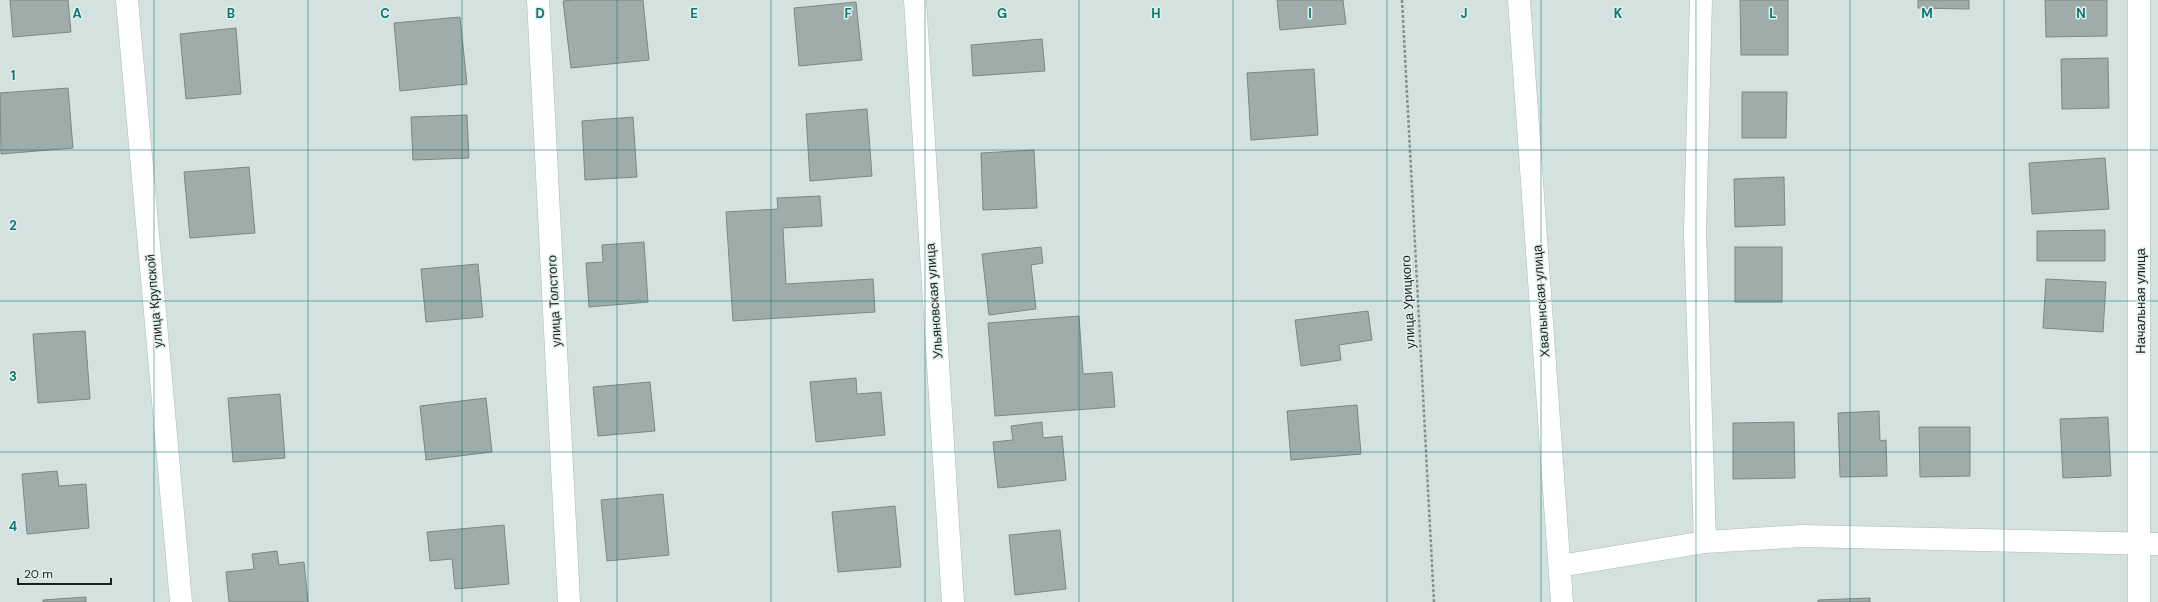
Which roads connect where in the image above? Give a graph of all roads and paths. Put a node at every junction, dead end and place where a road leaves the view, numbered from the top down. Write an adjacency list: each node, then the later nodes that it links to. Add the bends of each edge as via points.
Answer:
1 (127, 0): 11 (street, улица Крупской)
2 (538, 0): 12 (street, улица Толстого)
3 (915, 0): 13 (street, Ульяновская улица)
4 (1402, 0): 14 (path, улица Урицкого)
5 (1519, 0): 10 (street, Хвалынская улица)
6 (1701, 0): 8 (street, via 1695,232)
7 (2139, 0): 9 (street, Начальная улица)
8 (1705, 542): 9 (street, via 1802,536); 10 (street)
9 (2149, 544): 16 (street, Начальная улица)
10 (1560, 566): 15 (street, Хвалынская улица)
11 (181, 602)
12 (569, 602)
13 (953, 602)
14 (1434, 602)
15 (1562, 602)
16 (2139, 602)

